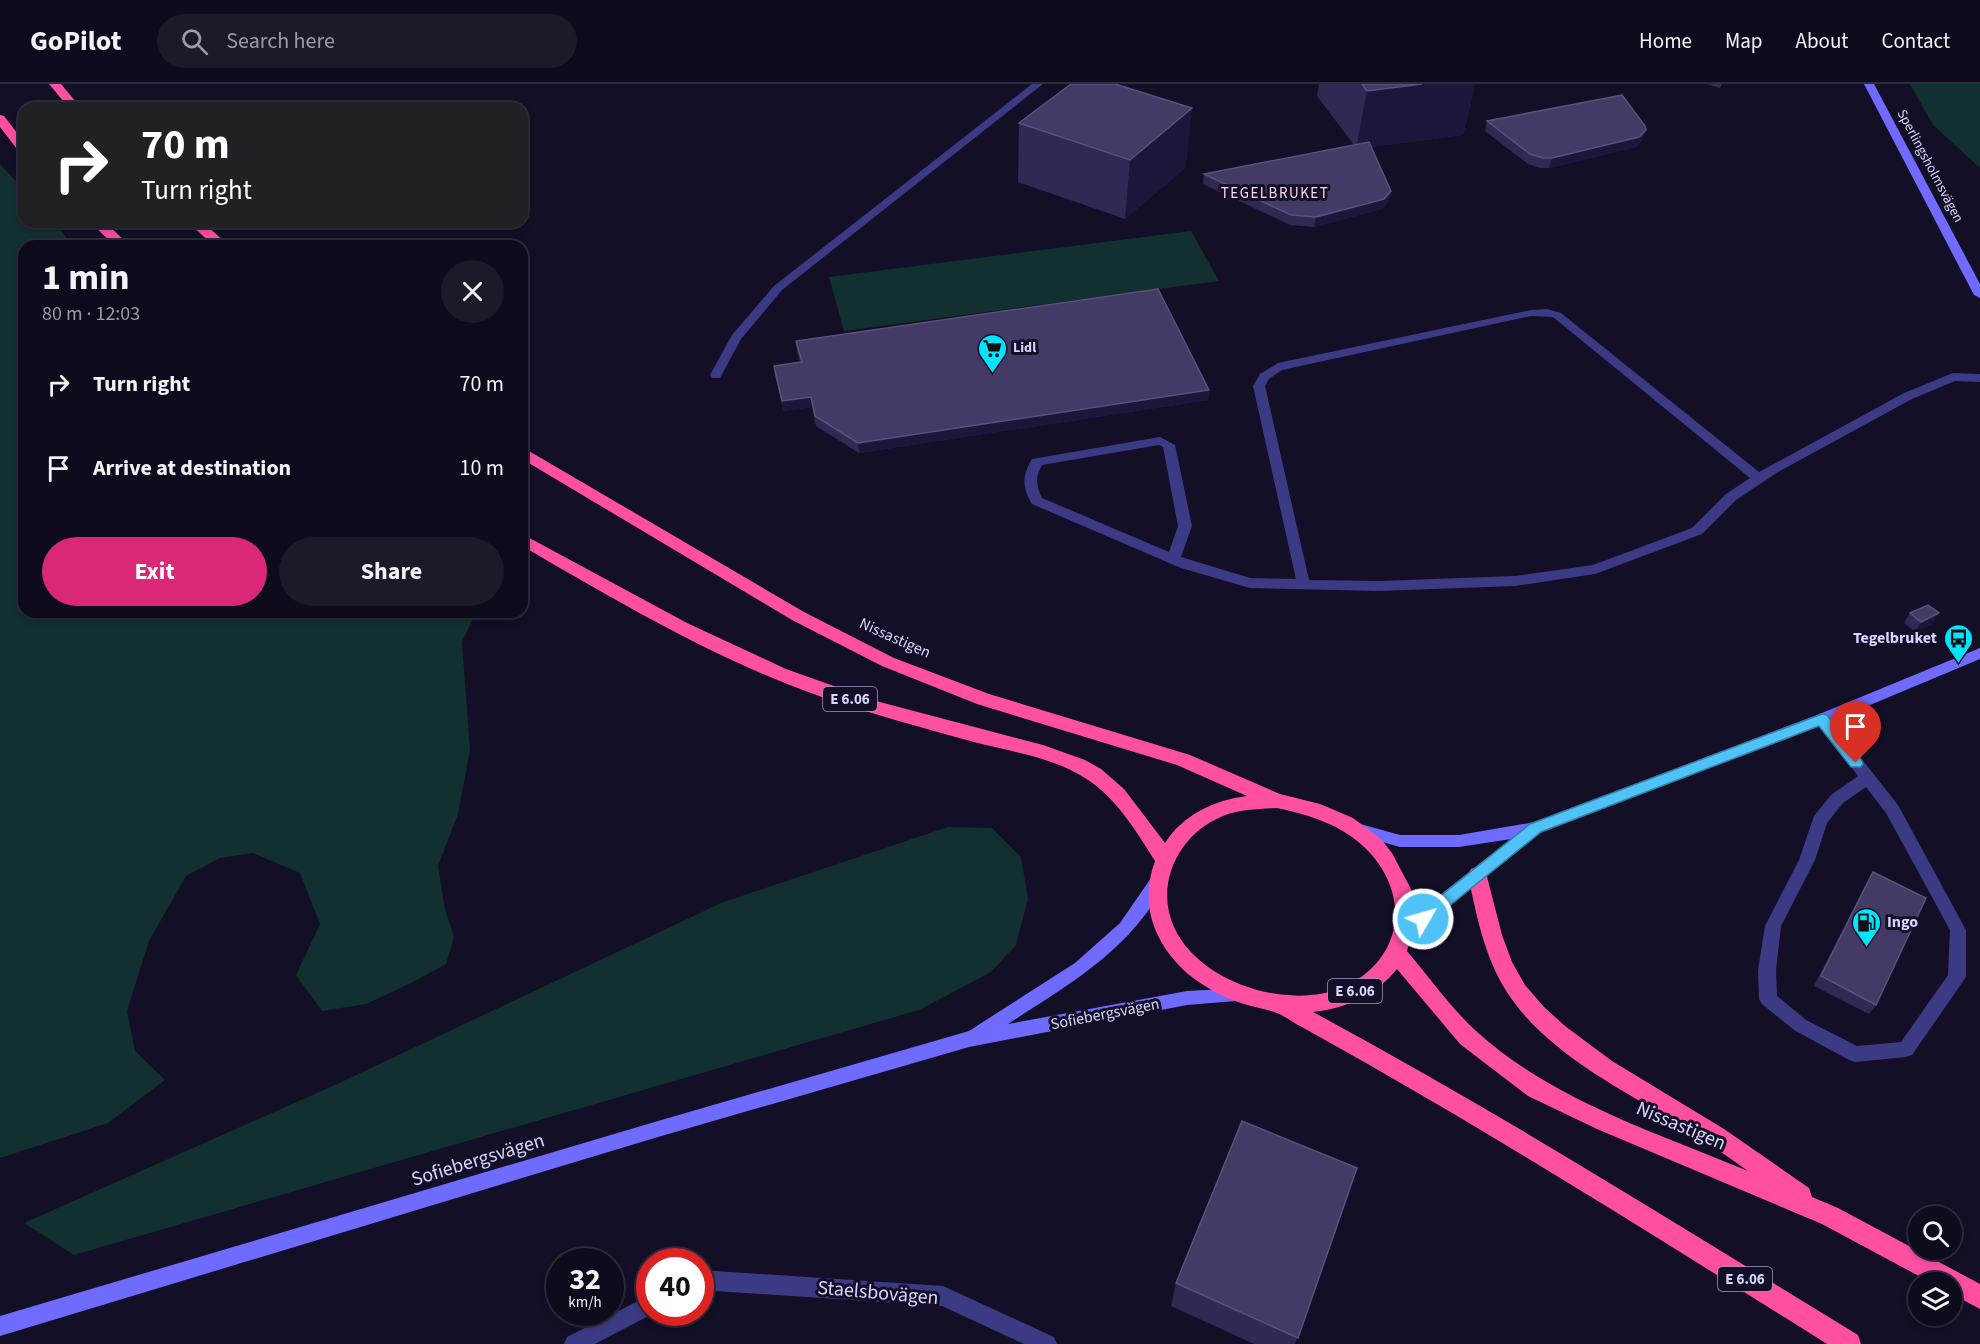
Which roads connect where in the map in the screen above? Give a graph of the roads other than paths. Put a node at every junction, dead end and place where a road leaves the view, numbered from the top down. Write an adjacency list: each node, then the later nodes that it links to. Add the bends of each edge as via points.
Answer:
1 (55, 84): 4 (highway)
2 (1038, 84): 12 (street, via 778,288 736,338)
3 (1869, 84): 11 (street, Sperlingsholmsvägen)
4 (70, 102)
5 (0, 119): 6 (highway)
6 (18, 142)
7 (104, 228): 9 (highway)
8 (202, 228): 10 (highway)
9 (116, 240)
10 (215, 240)
11 (1980, 295)
12 (716, 375)
13 (1980, 378): 15 (street, via 1953,377 1908,396)
14 (528, 457): 22 (highway, Nissastigen / E 6.06, via 798,616 888,662 983,699 1183,760)
15 (1758, 478): 18 (street, via 1731,497 1697,531 1595,569 1515,581); 18 (street, via 1557,315 1547,312 1278,367 1259,386)
16 (528, 542): 25 (highway, E 6.06, via 605,587 781,674 874,707 1052,755 1083,768 1108,785 1135,815)
17 (1173, 560): 17 (street, via 1037,501 1029,488 1029,475 1037,462 1160,441 1169,445 1185,526); 18 (street, via 1250,583)
18 (1304, 586)
19 (1980, 653): 20 (street)
20 (1822, 719): 21 (street); 23 (street)
21 (1867, 778): 21 (street, via 1892,809 1958,930 1958,977 1906,1049 1856,1054 1800,1025 1768,999 1767,970 1773,926 1807,860 1820,820 1837,799)
22 (1278, 801): 24 (highway, E 6.06, via 1332,815); 25 (highway, E 6.06, via 1241,803 1208,814 1181,833)
23 (1536, 828): 24 (street, via 1459,841 1400,840); 26 (street)
24 (1356, 829): 28 (highway, E 6.06, via 1387,859 1404,895)
25 (1164, 858): 27 (highway, E 6.06)
26 (1478, 875): 28 (street); 32 (highway, via 1489,930 1501,959 1516,990 1544,1021 1584,1054 1707,1130)
27 (1157, 883): 29 (highway, E 6.06, via 1160,916 1176,948 1204,976); 31 (street, Sofiebergsvägen, via 1126,928 1081,968)
28 (1401, 943): 30 (highway, E 6.06, via 1382,973 1337,999 1308,1005); 32 (highway, Nissastigen, via 1468,1037 1536,1089)
29 (1242, 995): 30 (highway, E 6.06); 31 (street, Sofiebergsvägen, via 1187,998)
30 (1278, 1004): 39 (highway, E 6.06, via 1394,1066)
31 (969, 1039): 36 (street, Sofiebergsvägen)
32 (1830, 1216): 34 (highway, Nissastigen)
33 (714, 1281): 38 (street, Staelsbovägen, via 943,1296)
34 (1980, 1298)
35 (636, 1312): 37 (street)
36 (0, 1326)
37 (574, 1344)
38 (1047, 1344)
39 (1849, 1344)

